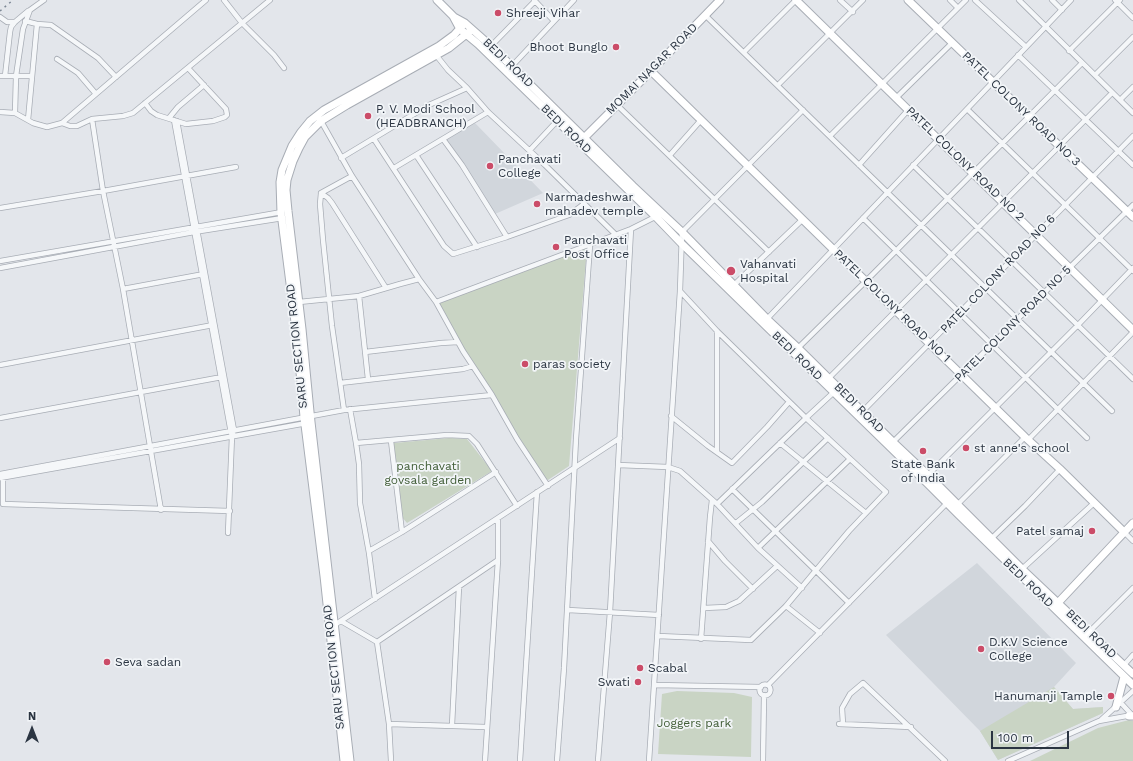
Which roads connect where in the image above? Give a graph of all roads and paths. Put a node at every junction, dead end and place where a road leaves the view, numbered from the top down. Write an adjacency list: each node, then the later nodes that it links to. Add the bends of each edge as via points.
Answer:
1 (44, 0): 21 (street)
2 (206, 0): 55 (street)
3 (224, 0): 30 (street)
4 (270, 0): 30 (street)
5 (437, 0): 32 (street, BEDI ROAD)
6 (574, 0): 29 (street)
7 (720, 0): 24 (street, MOMAI NAGAR ROAD)
8 (796, 0): 36 (street, PATEL COLONY ROAD NO 2); 42 (street)
9 (840, 0): 23 (street)
10 (864, 0): 23 (street)
11 (908, 0): 34 (street, PATEL COLONY ROAD NO 3)
12 (950, 0): 20 (street)
13 (966, 0): 20 (street)
14 (975, 0): 40 (street)
15 (1019, 0): 33 (street)
16 (1052, 0): 22 (street)
17 (1071, 0): 22 (street)
18 (534, 1): 29 (street); 39 (street)
19 (1118, 1): 26 (street); 41 (street)
20 (958, 8): 34 (street)
21 (30, 10): 27 (street); 28 (street)
22 (1062, 10): 33 (street)
23 (853, 12): 36 (street)
24 (706, 15): 42 (street); 50 (street, MOMAI NAGAR ROAD)
25 (0, 17): 28 (street, via 7,22)
26 (1133, 18)
27 (25, 21): 31 (street); 53 (street)
28 (15, 22): 52 (street, via 10,32)
29 (554, 22): 47 (street)
30 (242, 23): 48 (street); 49 (street)
31 (37, 24): 54 (street); 55 (street, via 51,25 98,58)
32 (463, 26): 35 (street, BEDI ROAD); 122 (street, SARU SECTION ROAD, via 439,46 324,110 310,121 292,146 282,170 280,182)
33 (1045, 27): 40 (street); 41 (street)
34 (938, 29): 38 (street, PATEL COLONY ROAD NO 3); 57 (street)
35 (469, 31): 39 (street, BEDI ROAD); 43 (street, SARU SECTION ROAD); 85 (street, BEDI ROAD)
36 (830, 34): 57 (street, PATEL COLONY ROAD NO 2); 59 (street)
37 (1133, 37): 51 (street)
38 (952, 43): 56 (street, PATEL COLONY ROAD NO 3); 65 (street)
39 (491, 46): 47 (street, BEDI ROAD)
40 (1026, 47): 44 (street)
41 (1069, 51): 46 (street)
42 (744, 52): 59 (street)
43 (436, 55): 61 (street); 84 (street, SARU SECTION ROAD)
44 (1018, 55): 56 (street); 62 (street)
45 (57, 60): 64 (street, via 78,73)
46 (1082, 63): 51 (street); 62 (street)
47 (512, 66): 90 (street, BEDI ROAD)
48 (188, 68): 58 (street); 67 (street)
49 (284, 68)
50 (651, 71): 68 (street, MOMAI NAGAR ROAD); 82 (street, PATEL COLONY ROAD NO 1)
51 (1095, 75): 63 (street)
52 (3, 76): 53 (street)
53 (16, 76): 54 (street); 75 (street)
54 (32, 76): 81 (street)
55 (116, 77): 64 (street)
56 (993, 82): 70 (street); 77 (street, PATEL COLONY ROAD NO 3)
57 (882, 83): 65 (street, PATEL COLONY ROAD NO 2); 87 (street)
58 (204, 85): 73 (street); 80 (street, via 178,107)
59 (778, 85): 71 (street)
60 (1133, 87): 66 (street)
61 (467, 88): 74 (street); 89 (street, via 429,105)
62 (1055, 90): 77 (street); 83 (street)
63 (1112, 93): 66 (street); 83 (street)
64 (96, 94): 86 (street)
65 (897, 97): 69 (street, PATEL COLONY ROAD NO 2)
66 (1120, 100): 76 (street)
67 (145, 103): 79 (street, via 133,113); 80 (street, via 157,115)
68 (617, 105): 90 (street, MOMAI NAGAR ROAD); 98 (street)
69 (909, 109): 92 (street, PATEL COLONY ROAD NO 2); 100 (street)
70 (967, 109): 92 (street); 93 (street)
71 (802, 110): 87 (street); 102 (street)
72 (0, 112): 75 (street)
73 (227, 112): 78 (street); 80 (street, via 225,117 208,122 186,124)
74 (488, 112): 91 (street); 95 (street)
75 (15, 113): 81 (street)
76 (1133, 113)
77 (1029, 117): 93 (street); 94 (street, PATEL COLONY ROAD NO 3)
78 (231, 118)
79 (92, 119): 86 (street, via 74,126); 111 (street)
80 (173, 119): 109 (street)
81 (28, 120): 86 (street, via 47,127)
82 (701, 120): 98 (street); 102 (street, PATEL COLONY ROAD NO 1)
83 (1086, 120): 94 (street); 96 (street)
84 (321, 121): 99 (street); 122 (street, SARU SECTION ROAD, via 306,137 293,161 287,180)
85 (557, 121): 95 (street); 123 (street, BEDI ROAD)
86 (62, 123)
87 (830, 136): 100 (street)
88 (1133, 136): 96 (street, PATEL COLONY ROAD NO 6)
89 (374, 138): 99 (street); 105 (street)
90 (584, 138): 123 (street, BEDI ROAD)
91 (443, 139): 97 (street); 134 (street)
92 (939, 139): 101 (street); 106 (street, PATEL COLONY ROAD NO 2)
93 (1002, 144): 106 (street); 107 (street)
94 (1059, 146): 107 (street); 110 (street, PATEL COLONY ROAD NO 3)
95 (530, 150): 117 (street)
96 (1118, 151): 103 (street); 110 (street, PATEL COLONY ROAD NO 6)
97 (416, 154): 105 (street); 140 (street)
98 (670, 155): 114 (street)
99 (341, 158): 108 (street)
100 (859, 165): 112 (street)
101 (914, 165): 112 (street); 115 (street)
102 (748, 166): 114 (street); 126 (street, PATEL COLONY ROAD NO 1)
103 (1133, 166)
104 (236, 167): 109 (street)
105 (394, 168): 140 (street, via 444,246 453,254)
106 (973, 173): 115 (street); 116 (street, PATEL COLONY ROAD NO 2)
107 (1033, 173): 116 (street); 118 (street)
108 (352, 176): 113 (street); 151 (street)
109 (186, 177): 111 (street); 129 (street)
110 (1092, 178): 118 (street, PATEL COLONY ROAD NO 6); 121 (street, PATEL COLONY ROAD NO 3)
111 (103, 191): 120 (street); 136 (street)
112 (888, 192): 125 (street); 127 (street)
113 (321, 193): 155 (street, via 332,203); 161 (street)
114 (714, 199): 131 (street); 143 (street)
115 (947, 199): 127 (street); 128 (street)
116 (1004, 202): 128 (street); 133 (street, PATEL COLONY ROAD NO 2)
117 (584, 204): 132 (street); 134 (street, via 569,215)
118 (1066, 205): 133 (street, PATEL COLONY ROAD NO 6); 135 (street)
119 (1133, 205): 121 (street, PATEL COLONY ROAD NO 5)
120 (0, 208)
121 (1127, 211): 124 (street, PATEL COLONY ROAD NO 3); 135 (street, PATEL COLONY ROAD NO 5)
122 (285, 215): 129 (street); 163 (street, SARU SECTION ROAD); 204 (street, SARU SECTION ROAD)
123 (658, 215): 130 (street); 131 (street, BEDI ROAD); 137 (street, BEDI ROAD)
124 (1133, 217)
125 (863, 218): 141 (street); 142 (street)
126 (802, 219): 141 (street, PATEL COLONY ROAD NO 1); 143 (street)
127 (921, 225): 142 (street); 144 (street)
128 (978, 228): 144 (street); 146 (street)
129 (195, 229): 136 (street); 139 (street); 150 (street)
130 (631, 230): 132 (street); 207 (street)
131 (682, 232): 137 (street); 154 (street, BEDI ROAD)
132 (616, 235): 138 (street)
133 (1037, 235): 146 (street, PATEL COLONY ROAD NO 6); 147 (street, PATEL COLONY ROAD NO 2)
134 (507, 237): 140 (street)
135 (1100, 238): 147 (street, PATEL COLONY ROAD NO 5); 149 (street)
136 (112, 241): 139 (street); 145 (street)
137 (681, 243): 158 (street); 168 (street, BEDI ROAD)
138 (590, 245): 164 (street); 222 (street)
139 (114, 247): 148 (street); 157 (street)
140 (477, 247)
141 (834, 249): 152 (street, PATEL COLONY ROAD NO 1); 168 (street)
142 (896, 251): 152 (street); 153 (street)
143 (769, 252): 154 (street)
144 (952, 255): 153 (street); 156 (street)
145 (0, 261)
146 (1011, 261): 156 (street, PATEL COLONY ROAD NO 6); 159 (street)
147 (1070, 267): 159 (street, PATEL COLONY ROAD NO 5); 162 (street, PATEL COLONY ROAD NO 2)
148 (0, 268)
149 (1133, 269): 162 (street)
150 (203, 274): 157 (street); 169 (street)
151 (419, 279): 155 (street); 164 (street)
152 (866, 281): 165 (street, PATEL COLONY ROAD NO 1); 177 (street)
153 (926, 281): 165 (street); 166 (street)
154 (734, 285): 168 (street, BEDI ROAD)
155 (386, 288): 160 (street)
156 (985, 288): 166 (street, PATEL COLONY ROAD NO 6); 167 (street)
157 (123, 289): 173 (street)
158 (680, 291): 171 (street); 201 (street)
159 (1045, 292): 167 (street, PATEL COLONY ROAD NO 5); 170 (street)
160 (359, 296): 161 (street); 178 (street)
161 (330, 299): 163 (street); 189 (street)
162 (1103, 299): 170 (street); 172 (street, PATEL COLONY ROAD NO 2)
163 (299, 302): 204 (street, SARU SECTION ROAD)
164 (436, 302): 174 (street)
165 (897, 311): 175 (street, PATEL COLONY ROAD NO 1); 185 (street)
166 (960, 314): 175 (street, PATEL COLONY ROAD NO 6); 176 (street)
167 (1018, 320): 176 (street, PATEL COLONY ROAD NO 5); 179 (street)
168 (765, 321): 177 (street, BEDI ROAD); 192 (street, BEDI ROAD)
169 (213, 325): 173 (street); 184 (street)
170 (1078, 325): 179 (street); 180 (street)
171 (718, 331): 194 (street); 217 (street)
172 (1133, 331): 180 (street)
173 (132, 340): 181 (street); 191 (street)
174 (458, 342): 178 (street); 182 (street)
175 (931, 344): 183 (street, PATEL COLONY ROAD NO 1); 200 (street, PATEL COLONY ROAD NO 6)
176 (992, 345): 183 (street, PATEL COLONY ROAD NO 5); 186 (street)
177 (798, 348): 185 (street, BEDI ROAD)
178 (365, 352): 187 (street)
179 (1051, 352): 186 (street); 190 (street)
180 (1108, 356): 188 (street); 190 (street)
181 (0, 365)
182 (473, 366): 187 (street); 193 (street)
183 (962, 374): 195 (street, PATEL COLONY ROAD NO 1); 212 (street, PATEL COLONY ROAD NO 5)
184 (222, 377): 191 (street); 205 (street)
185 (829, 378): 200 (street, BEDI ROAD)
186 (1025, 378): 195 (street); 197 (street)
187 (368, 379): 189 (street)
188 (1133, 379)
189 (340, 383): 198 (street)
190 (1083, 383): 197 (street); 199 (street)
191 (140, 391): 202 (street); 215 (street)
192 (834, 392): 203 (street); 232 (street, BEDI ROAD)
193 (492, 395): 196 (street); 228 (street)
194 (789, 402): 203 (street); 217 (street, via 732,463)
195 (996, 408): 210 (street, PATEL COLONY ROAD NO 1); 225 (street)
196 (350, 409): 198 (street); 213 (street)
197 (1058, 409): 209 (street); 210 (street)
198 (344, 410): 204 (street)
199 (1112, 411)
200 (862, 412): 212 (street, BEDI ROAD)
201 (671, 416): 217 (street); 221 (street)
202 (0, 418)
203 (806, 418): 208 (street); 214 (street)
204 (308, 419): 205 (street); 206 (street); 270 (street, SARU SECTION ROAD)
205 (232, 430): 206 (street); 215 (street)
206 (232, 436): 216 (street); 240 (street)
207 (620, 438): 220 (street); 222 (street)
208 (828, 438): 218 (street); 219 (street)
209 (1087, 438)
210 (1027, 439): 223 (street, PATEL COLONY ROAD NO 1); 236 (street)
211 (391, 441): 213 (street); 224 (street, via 447,435 469,436); 245 (street)
212 (893, 442): 225 (street, BEDI ROAD)
213 (356, 443): 253 (street, via 360,503)
214 (780, 443): 219 (street); 229 (street)
215 (150, 445): 216 (street); 226 (street)
216 (151, 451): 226 (street); 238 (street)
217 (717, 451)
218 (850, 459): 227 (street); 241 (street, via 886,492)
219 (803, 462): 227 (street); 239 (street)
220 (618, 465): 221 (street); 268 (street)
221 (668, 467): 231 (street, via 680,471); 269 (street)
222 (574, 468): 228 (street); 267 (street)
223 (1060, 469): 233 (street, PATEL COLONY ROAD NO 1); 249 (street)
224 (496, 472): 237 (street); 245 (street)
225 (928, 475): 232 (street, BEDI ROAD)
226 (1, 477): 234 (street)
227 (827, 481): 241 (street); 246 (street)
228 (548, 486): 230 (street)
229 (732, 489): 235 (street); 239 (street)
230 (537, 492): 237 (street); 297 (street)
231 (712, 500): 235 (street); 250 (street)
232 (949, 501): 236 (street, BEDI ROAD); 263 (street); 264 (street, BEDI ROAD)
233 (1094, 503): 247 (street, PATEL COLONY ROAD NO 1); 256 (street)
234 (1, 504): 238 (street)
235 (717, 504): 244 (street)
236 (958, 504): 249 (street, BEDI ROAD)
237 (517, 506): 242 (street)
238 (161, 510): 240 (street)
239 (753, 510): 244 (street); 246 (street)
240 (230, 511): 248 (street)
241 (866, 514): 257 (street)
242 (498, 518): 254 (street); 262 (street)
243 (1133, 523): 247 (street)
244 (736, 524): 252 (street)
245 (402, 532): 253 (street)
246 (775, 532): 252 (street); 257 (street)
247 (1124, 532): 251 (street, PATEL COLONY ROAD NO 1); 264 (street)
248 (228, 533)
249 (992, 538): 256 (street, BEDI ROAD)
250 (708, 541): 261 (street); 266 (street)
251 (1133, 541)
252 (758, 548): 255 (street)
253 (369, 551): 262 (street)
254 (498, 560): 258 (street); 291 (street)
255 (777, 566): 259 (street); 261 (street)
256 (1022, 569): 264 (street, BEDI ROAD)
257 (816, 572): 259 (street); 263 (street)
258 (459, 587): 275 (street); 290 (street)
259 (802, 588): 265 (street)
260 (1133, 588): 271 (street)
261 (753, 590): 266 (street, via 731,605)
262 (375, 599): 270 (street)
263 (849, 603): 272 (street)
264 (1056, 605): 271 (street, BEDI ROAD); 279 (street, BEDI ROAD)
265 (786, 606): 272 (street); 274 (street, via 752,640)
266 (704, 608): 274 (street)
267 (568, 610): 268 (street); 298 (street)
268 (610, 612): 269 (street); 299 (street)
269 (659, 615): 273 (street)
270 (335, 625): 275 (street); 293 (street, SARU SECTION ROAD); 294 (street, SARU SECTION ROAD)
271 (1089, 632): 277 (street, BEDI ROAD)
272 (820, 633): 281 (street)
273 (658, 636): 274 (street); 280 (street)
274 (701, 639)
275 (377, 642): 289 (street)
276 (1133, 655): 277 (street)
277 (1124, 666): 278 (street, BEDI ROAD)
278 (1133, 674)
279 (1124, 677): 282 (street, BEDI ROAD); 286 (street)
280 (654, 685): 283 (street); 300 (street)
281 (768, 685): 283 (street); 285 (street, via 771,691)
282 (1133, 685)
283 (761, 687): 285 (street, via 760,692)
284 (1133, 691): 286 (street)
285 (764, 696): 301 (street)
286 (1119, 705): 287 (street); 288 (street)
287 (1132, 715): 288 (street)
288 (1099, 721): 303 (street)
289 (389, 724): 290 (street); 295 (street)
290 (452, 725): 291 (street)
291 (486, 726): 296 (street)
292 (911, 727): 292 (street, via 863,683 850,694 842,708 841,724); 302 (street)
293 (344, 761)
294 (350, 761)
295 (391, 761)
296 (485, 761)
297 (520, 761)
298 (557, 761)
299 (598, 761)
300 (649, 761)
301 (763, 761)
302 (945, 761)
303 (1008, 761)

